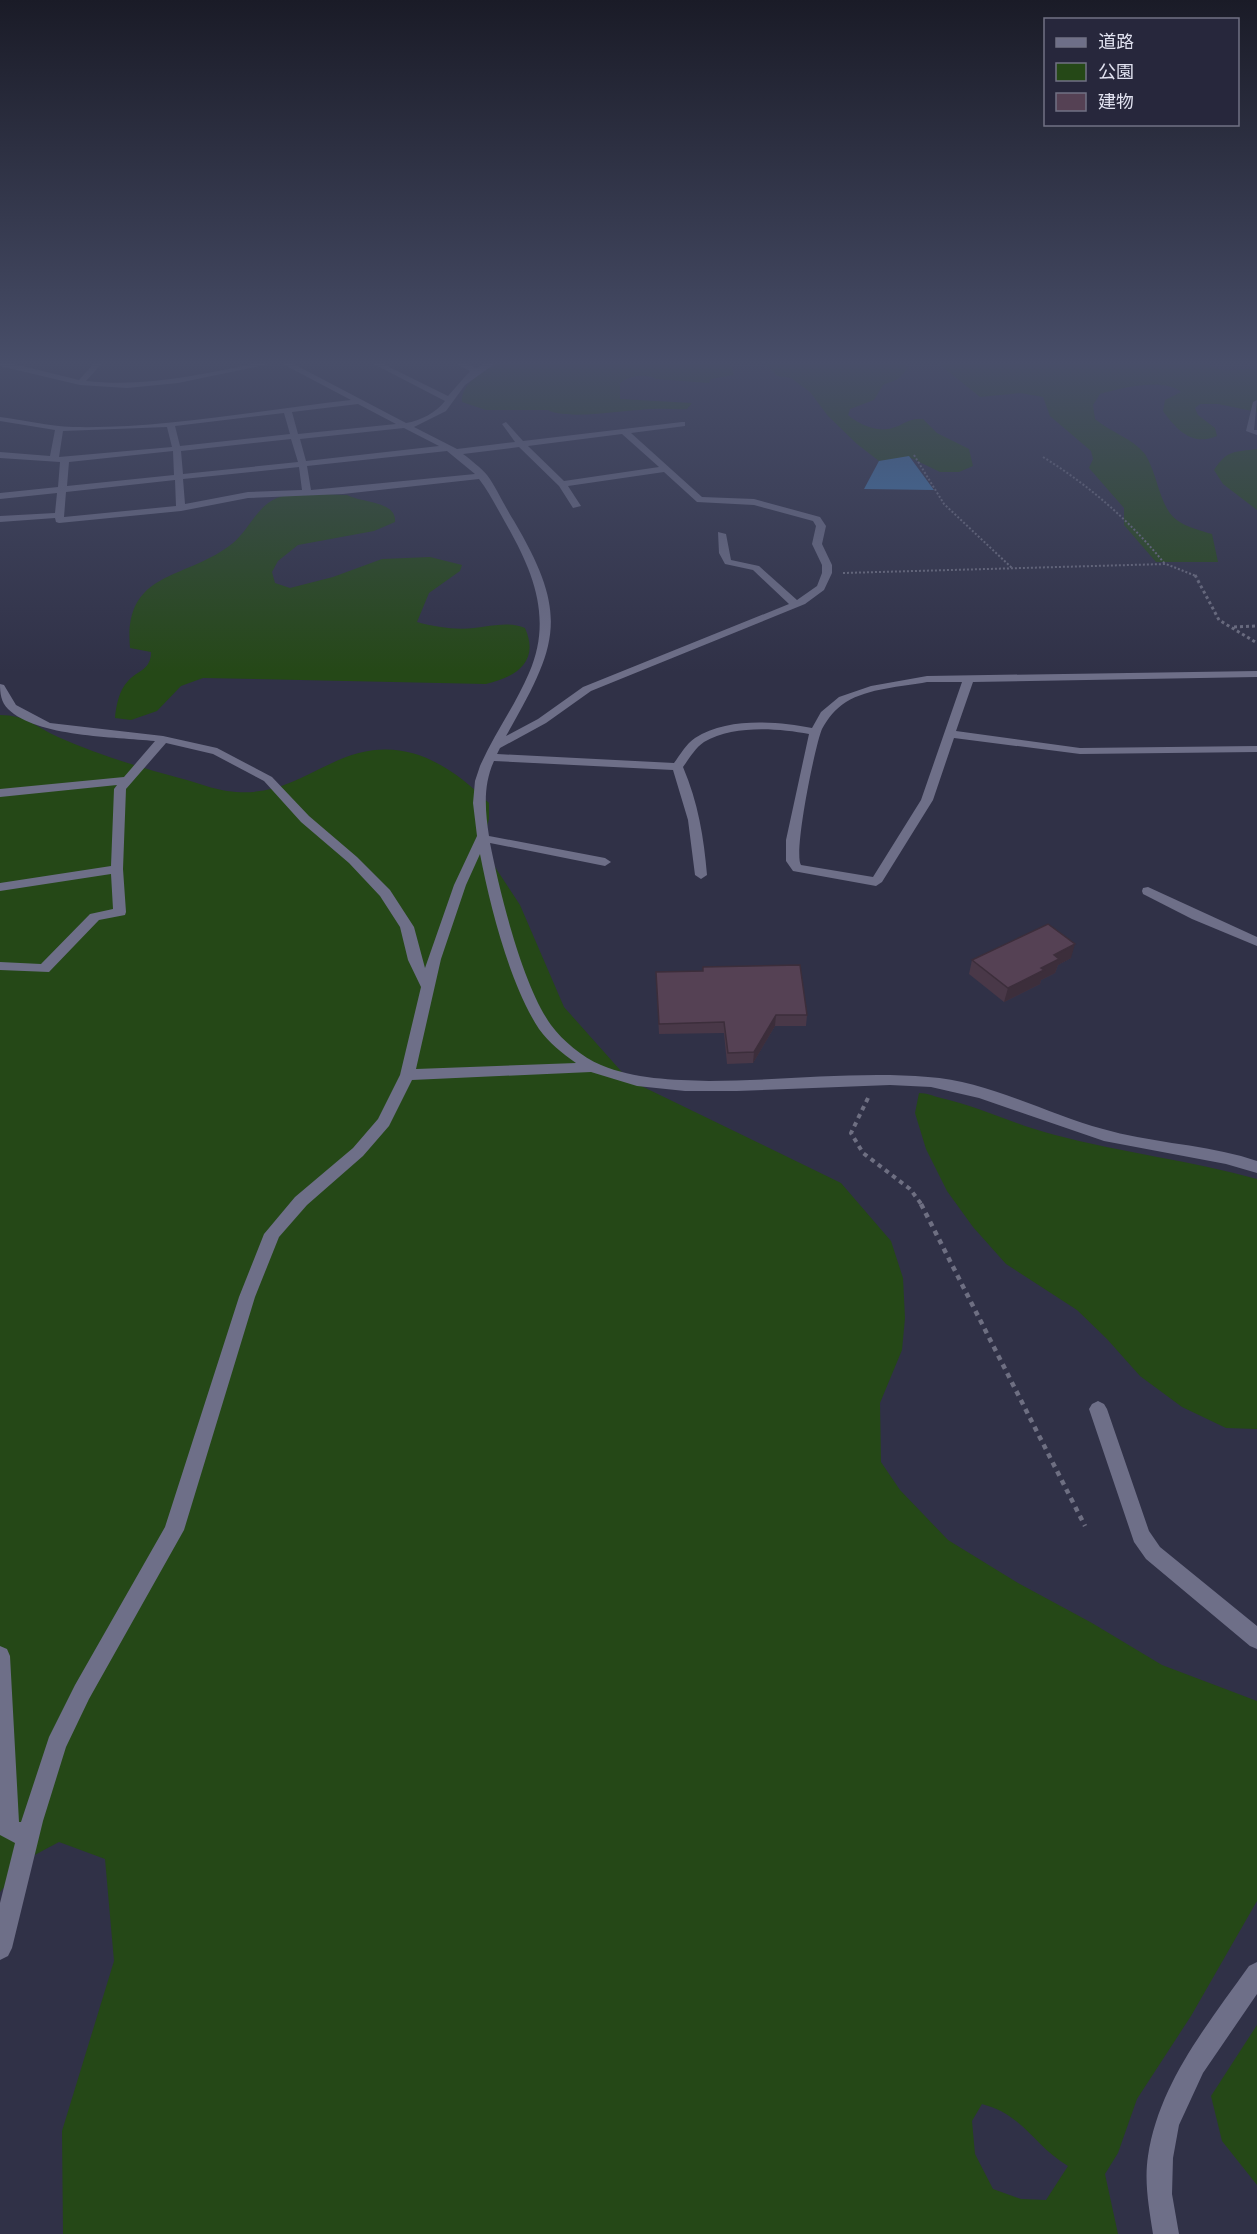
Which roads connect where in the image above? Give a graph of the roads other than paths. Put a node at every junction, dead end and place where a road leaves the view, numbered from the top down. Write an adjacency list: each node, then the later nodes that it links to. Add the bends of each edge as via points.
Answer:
1 (65, 464): 12 (street)
2 (178, 464): 10 (street)
3 (310, 464): 7 (street)
4 (469, 464): 9 (street)
5 (542, 464): 11 (street)
6 (660, 464): 8 (street)
7 (303, 465): 10 (street); 13 (street)
8 (665, 469): 11 (street); 20 (street, via 700,500 754,502 817,519 821,526 817,543 827,573 821,588)
9 (483, 476): 13 (street); 28 (street, via 523,542 541,579 547,604 546,641 536,672)
10 (179, 478): 12 (street); 16 (street)
11 (562, 484): 15 (street)
12 (62, 490): 14 (street); 17 (street)
13 (308, 492): 16 (street, via 248,495)
14 (0, 496)
15 (576, 506)
16 (181, 507): 17 (street, via 90,519 59,520)
17 (59, 515): 18 (street)
18 (0, 519)
19 (721, 534): 20 (street, via 728,561 757,568)
20 (795, 604): 28 (street, via 605,680)
21 (1257, 674): 22 (street)
22 (969, 678): 25 (street, via 927,679 871,689 843,699 825,714); 26 (street)
23 (0, 687): 24 (street)
24 (6, 708): 27 (street, via 47,726)
25 (815, 732): 26 (street, via 792,840 792,861 797,868 876,882 927,800); 31 (street, via 790,727 728,731 700,739)
26 (950, 734): 29 (street, via 1080,751)
27 (163, 739): 32 (street); 42 (street, via 217,751 268,779 385,893 406,927)
28 (497, 745): 30 (street)
29 (1257, 749)
30 (490, 757): 31 (street); 34 (street, via 480,783)
31 (677, 767): 37 (street, via 688,790 697,826)
32 (128, 780): 33 (street); 36 (street, via 120,789)
33 (0, 793)
34 (481, 838): 35 (street); 42 (street, via 460,885); 43 (street, via 521,974 543,1024 563,1047)
35 (604, 862)
36 (117, 869): 38 (street); 41 (street, via 120,912 95,917 44,969)
37 (701, 875)
38 (0, 887)
39 (1148, 891): 40 (street)
40 (1257, 942)
41 (0, 966)
42 (427, 986): 44 (street)
43 (591, 1067): 44 (street); 45 (street, via 631,1079 674,1085 929,1082 986,1095 1130,1141)
44 (407, 1075): 49 (street, via 384,1122 272,1234 247,1297 174,1530 56,1744)
45 (1257, 1167)
46 (1098, 1409): 47 (street, via 1141,1536 1153,1553)
47 (1257, 1639)
48 (0, 1656): 49 (street, via 8,1828)
49 (28, 1837): 50 (street)
50 (0, 1948)
51 (1257, 1974): 52 (street, via 1179,2089 1170,2112 1159,2165 1159,2197)
52 (1166, 2234)

